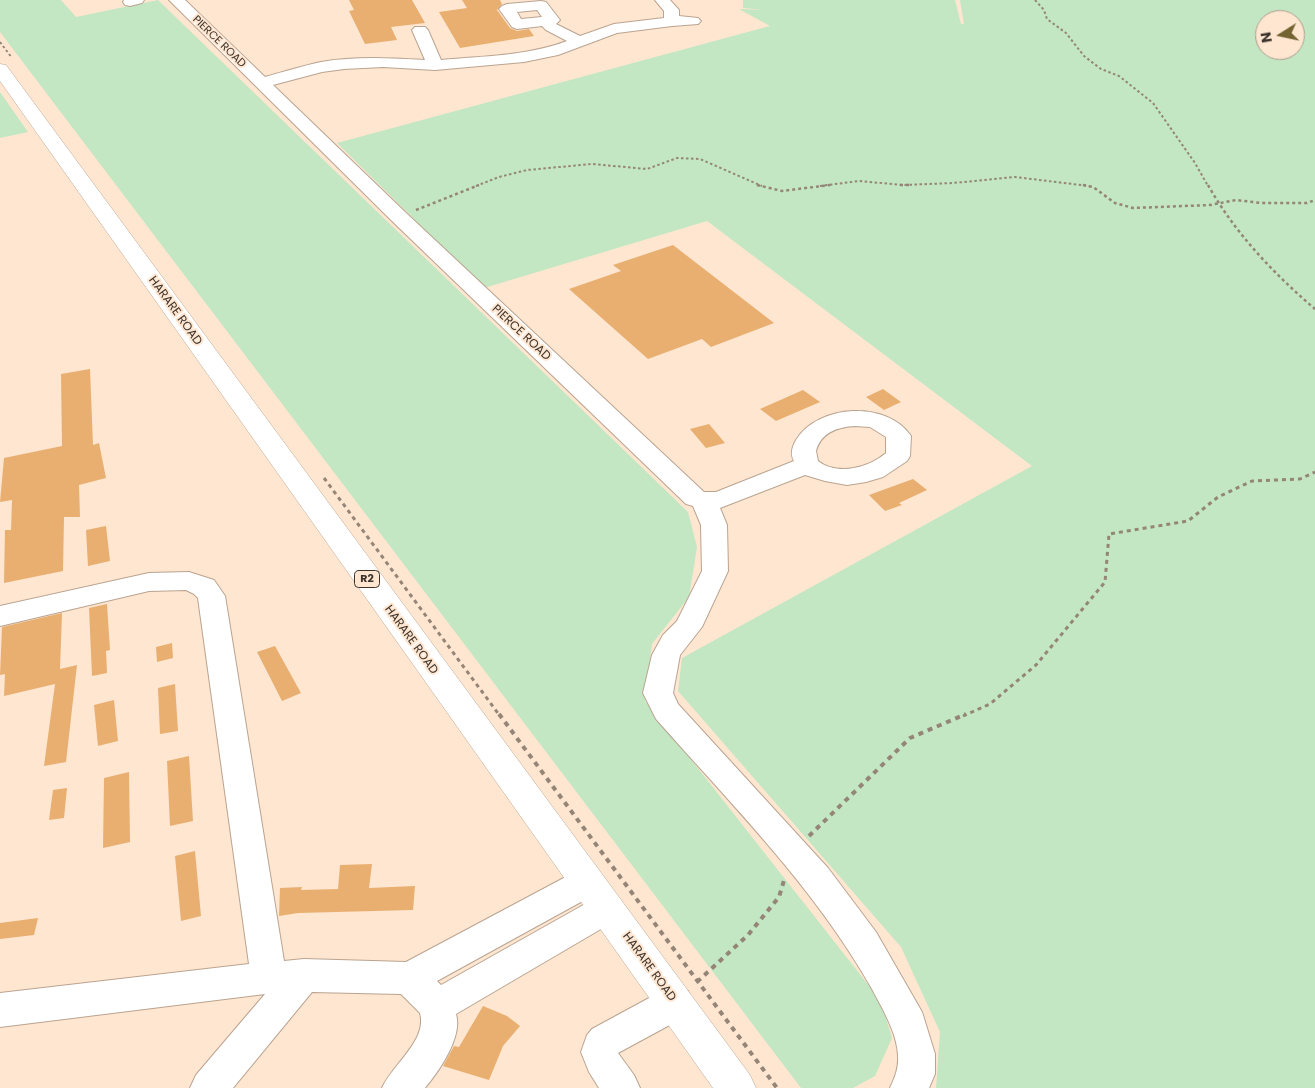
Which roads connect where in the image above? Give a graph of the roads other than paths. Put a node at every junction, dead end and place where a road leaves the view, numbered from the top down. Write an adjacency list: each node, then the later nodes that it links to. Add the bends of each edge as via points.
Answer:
1 (176, 0): 10 (street, PIERCE ROAD)
2 (662, 0): 4 (street, via 671,10)
3 (546, 21): 7 (street)
4 (672, 21): 5 (street); 7 (street, via 614,29)
5 (693, 21)
6 (420, 30): 8 (street)
7 (580, 42): 8 (street, via 524,57)
8 (435, 64): 10 (street, via 398,55 321,67)
9 (9, 67): 14 (highway, HARARE ROAD / R2)
10 (262, 83): 12 (street, PIERCE ROAD, via 695,498)
11 (808, 465): 12 (street, via 751,489 719,500)
12 (704, 501): 25 (street, via 714,525 715,571 688,627 673,642 666,655 658,693 667,711 816,878 864,943 904,1012 917,1054 916,1074)
13 (0, 616): 16 (street, via 149,582 190,580 204,587 211,596)
14 (597, 896): 17 (street); 18 (highway, HARARE ROAD / R2); 19 (street)
15 (304, 975): 16 (street); 17 (street); 21 (street)
16 (269, 978): 20 (street)
17 (409, 978): 19 (street)
18 (686, 992): 23 (street, via 605,1040 599,1049 600,1057); 24 (highway, HARARE ROAD / R2)
19 (436, 1007): 22 (street, via 440,1030 437,1038)
20 (0, 1010)
21 (209, 1088)
22 (401, 1088)
23 (621, 1088)
24 (736, 1088)
25 (908, 1088)

